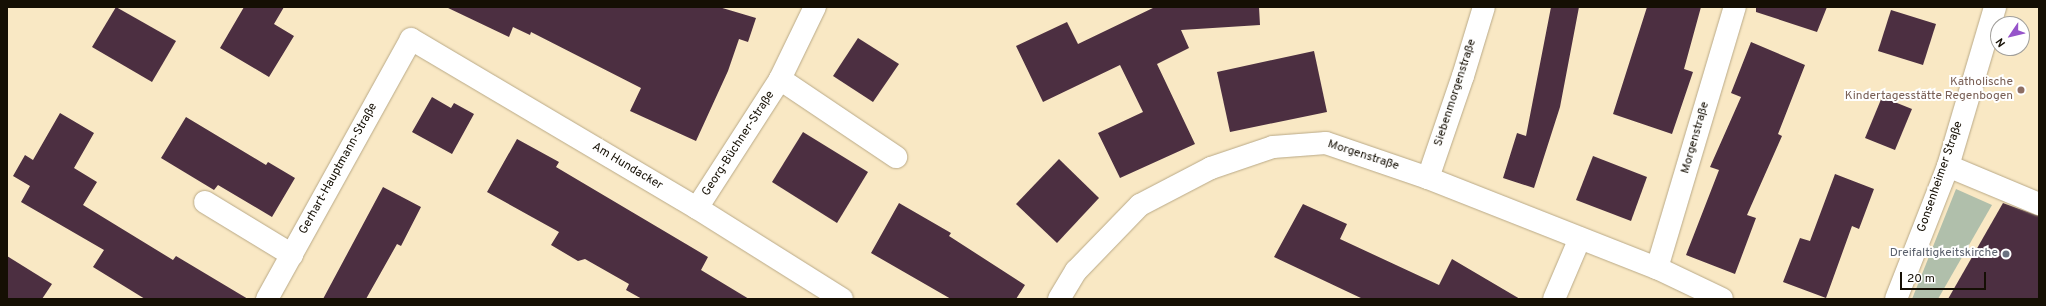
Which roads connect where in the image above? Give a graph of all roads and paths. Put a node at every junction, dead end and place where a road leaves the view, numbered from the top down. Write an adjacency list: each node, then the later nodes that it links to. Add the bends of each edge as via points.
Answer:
1 (815, 7): 6 (street, Georg-Büchner-Straße)
2 (1484, 7): 9 (street, Siebenmorgenstraße)
3 (1734, 7): 15 (street, Morgenstraße)
4 (1995, 7): 8 (street, Gonsenheimer Straße)
5 (411, 39): 12 (street, Am Hundacker); 14 (street, Gerhart-Hauptmann-Straße)
6 (780, 79): 7 (street, Georg-Büchner-Straße); 12 (street, Georg-Büchner-Straße)
7 (896, 157)
8 (1948, 166): 11 (street); 21 (street, Gonsenheimer Straße)
9 (1428, 178): 13 (street, Morgenstraße); 18 (street, Morgenstraße, via 1326,143 1273,147 1211,168 1140,205 1076,271)
10 (205, 202): 14 (street)
11 (2039, 204)
12 (697, 208): 17 (street, Am Hundacker)
13 (1580, 238): 15 (street, Morgenstraße); 19 (street)
14 (292, 255): 16 (street, Gerhart-Hauptmann-Straße)
15 (1657, 268): 20 (street, Morgenstraße)
16 (267, 299)
17 (842, 299)
18 (1059, 299)
19 (1554, 299)
20 (1722, 299)
21 (1896, 299)

